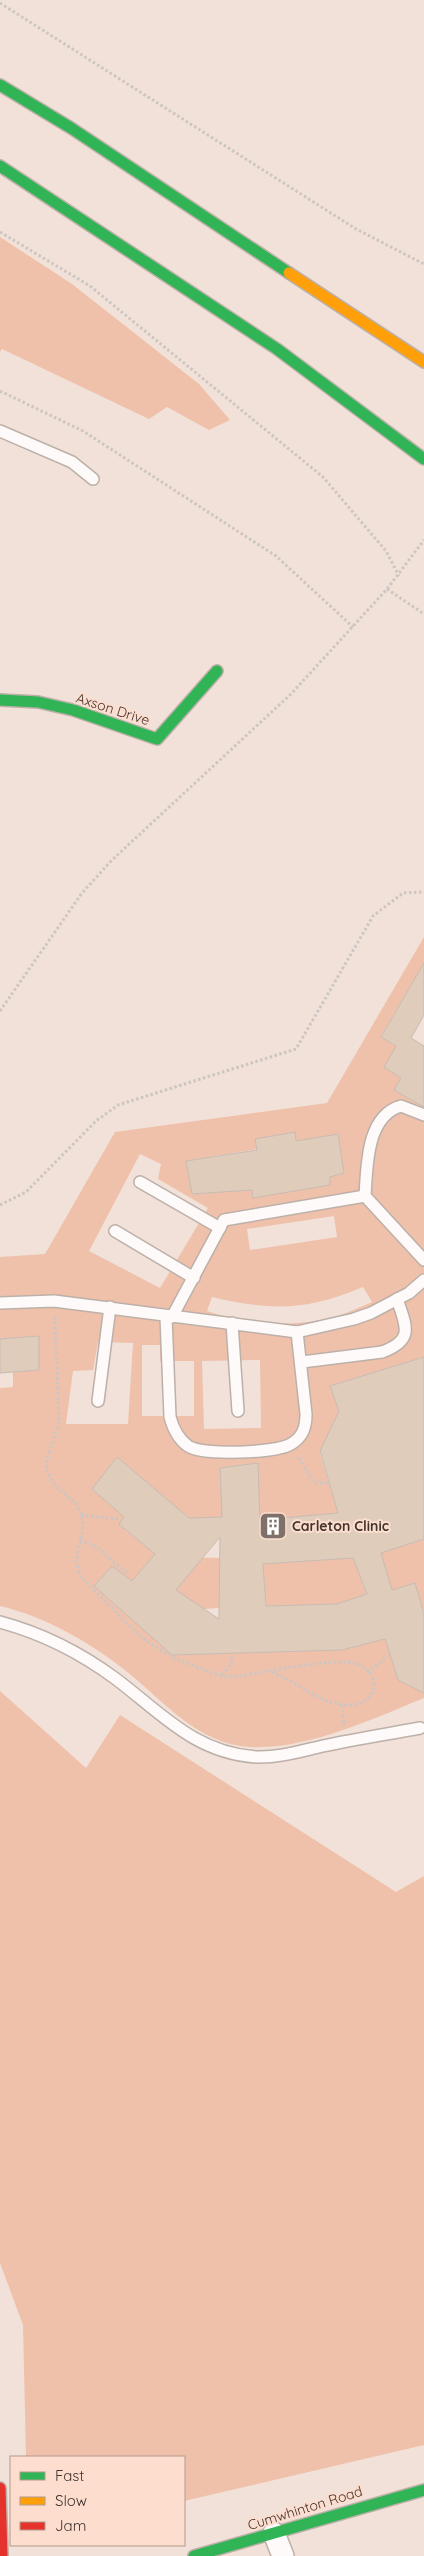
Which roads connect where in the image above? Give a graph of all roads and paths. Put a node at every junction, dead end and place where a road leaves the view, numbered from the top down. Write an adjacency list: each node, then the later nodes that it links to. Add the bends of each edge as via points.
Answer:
1 (0, 3): 5 (path, via 356,229)
2 (0, 85): 6 (main road, via 72,128)
3 (0, 166): 9 (main road, via 277,349)
4 (0, 232): 12 (path, via 90,286 323,476 386,551)
5 (424, 264)
6 (424, 362)
7 (0, 391): 15 (path, via 83,431 276,556)
8 (0, 432): 10 (lane, via 72,462)
9 (424, 459)
10 (93, 479)
11 (424, 540): 12 (path)
12 (399, 576): 13 (path)
13 (387, 589): 14 (path); 15 (path)
14 (424, 614)
15 (354, 627): 19 (path, via 291,694 106,866 82,893)
16 (218, 670): 17 (main road, Axson Drive, via 156,739 73,710 38,702)
17 (0, 700)
18 (424, 892): 23 (path, via 403,893 373,916 296,1049 118,1105 96,1121 26,1192)
19 (0, 1011)
20 (424, 1115): 22 (lane, via 401,1106 388,1113 378,1125 370,1149)
21 (140, 1182): 24 (lane)
22 (365, 1196): 24 (lane, via 224,1220); 26 (lane)
23 (0, 1204)
24 (220, 1228): 27 (lane)
25 (114, 1231): 27 (lane)
26 (424, 1260)
27 (194, 1278): 33 (lane)
28 (424, 1280): 29 (lane)
29 (397, 1299): 35 (lane, via 354,1319); 36 (lane, via 406,1324 405,1336 395,1347 382,1352)
30 (54, 1301): 31 (lane); 32 (lane); 41 (path, via 59,1422 46,1469 55,1486 76,1503)
31 (0, 1303)
32 (110, 1307): 33 (lane); 37 (lane)
33 (169, 1317): 34 (lane); 39 (lane, via 170,1417 180,1438 199,1451 242,1451)
34 (232, 1323): 35 (lane); 38 (lane)
35 (297, 1332): 36 (lane)
36 (302, 1362): 39 (lane, via 306,1427)
37 (98, 1401)
38 (238, 1411)
39 (290, 1444): 40 (path, via 311,1480 320,1485)
40 (328, 1483)
41 (81, 1515): 42 (path); 43 (path, via 83,1529)
42 (118, 1518)
43 (80, 1540): 44 (path, via 97,1547); 50 (path, via 76,1561 80,1576 141,1637 176,1659)
44 (127, 1573)
45 (0, 1622): 51 (lane, via 64,1647 115,1678 190,1737 218,1750 239,1755 277,1756)
46 (232, 1654): 50 (path, via 232,1664)
47 (387, 1656): 49 (path)
48 (272, 1672): 49 (path, via 341,1662 356,1663); 49 (path, via 326,1700 360,1705 372,1697 372,1681); 50 (path)
49 (368, 1672)
50 (222, 1676)
51 (420, 1728)
52 (0, 2488): 55 (main road)
53 (424, 2490): 54 (main road, Cumwhinton Road)
54 (274, 2532): 56 (main road, Cumwhinton Road); 57 (street)
55 (2, 2556)
56 (194, 2556)
57 (283, 2556)

